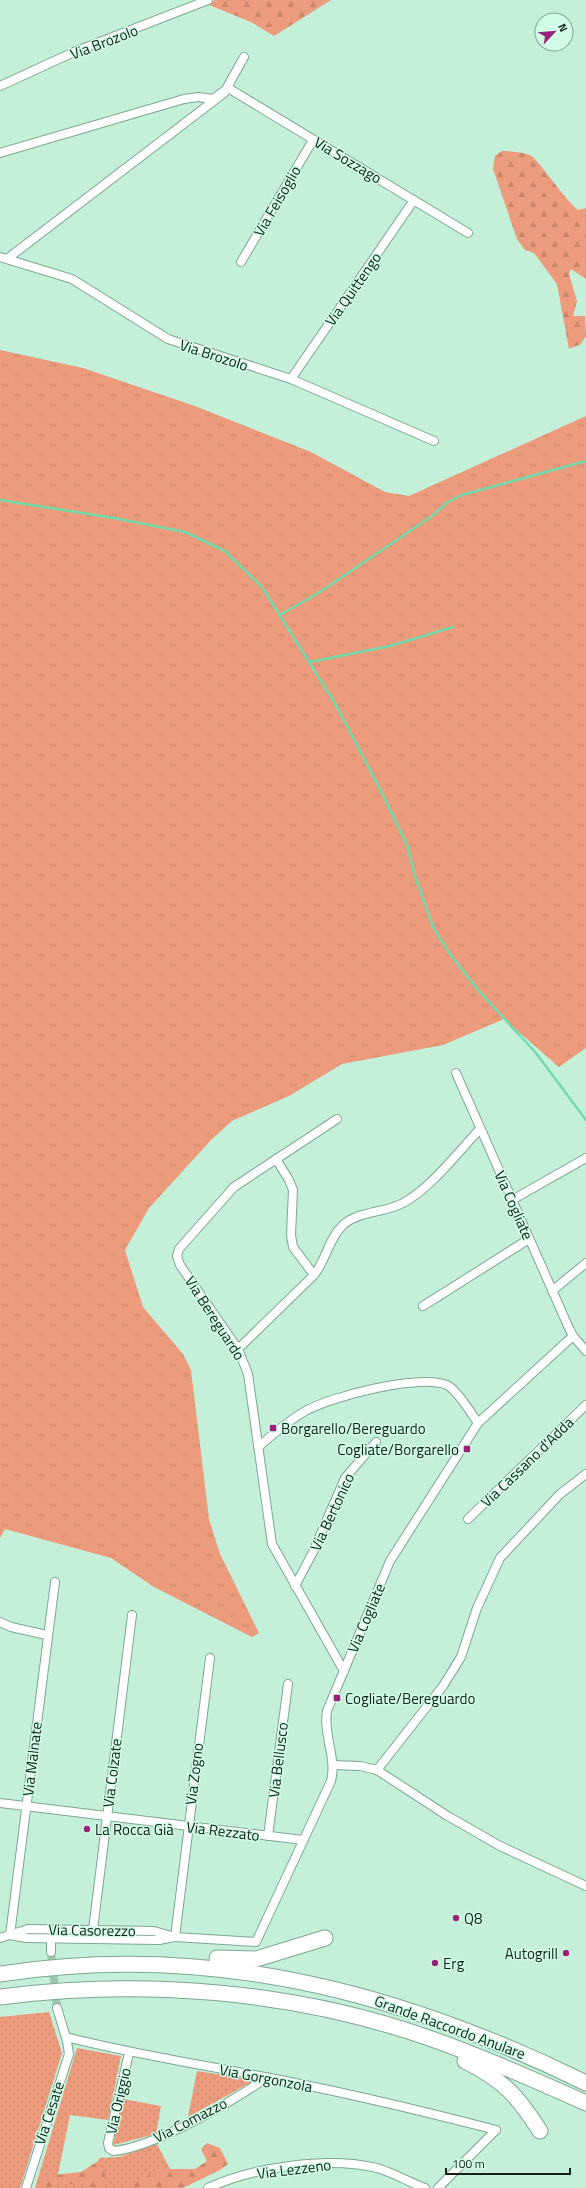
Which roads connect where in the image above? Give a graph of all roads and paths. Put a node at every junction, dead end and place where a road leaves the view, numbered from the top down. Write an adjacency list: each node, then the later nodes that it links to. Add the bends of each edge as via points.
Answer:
1 (208, 0): 3 (street, Via Brozolo, via 74,52)
2 (244, 57): 4 (street)
3 (0, 86)
4 (228, 88): 5 (street, Via Sozzago); 6 (street, via 213,99 184,99); 9 (street, via 185,125)
5 (313, 140): 7 (street, Via Sozzago); 10 (street, Via Feisoglio)
6 (0, 153)
7 (414, 200): 8 (street, Via Sozzago); 11 (street, Via Quittengo)
8 (468, 233)
9 (3, 258): 11 (street, Via Brozolo, via 72,279 168,339)
10 (241, 262)
11 (291, 379): 12 (street, Via Brozolo)
12 (434, 441)
13 (456, 1074): 15 (street, Via Cogliate)
14 (337, 1119): 17 (street, Via Bereguardo)
15 (480, 1129): 18 (street, Via Cogliate); 21 (street, via 431,1180 406,1201 387,1210 357,1217 345,1223 335,1235 321,1266)
16 (586, 1158): 18 (street)
17 (276, 1159): 21 (street, via 293,1190 293,1248); 25 (street, Via Bereguardo, via 238,1184 225,1196 179,1249 177,1256 180,1265)
18 (512, 1200): 19 (street, Via Cogliate)
19 (529, 1240): 22 (street, Via Cogliate); 23 (street)
20 (586, 1264): 22 (street)
21 (314, 1275): 25 (street)
22 (552, 1291): 24 (street, Via Cogliate)
23 (422, 1306)
24 (572, 1336): 26 (street, Via Cogliate); 28 (street, Via Cogliate)
25 (238, 1349): 30 (street, Via Bereguardo, via 247,1371)
26 (586, 1350)
27 (586, 1405): 32 (street, Via Cassano d'Adda)
28 (478, 1423): 30 (street, via 454,1391 446,1385 392,1384 308,1410); 39 (street, Via Cogliate, via 395,1552)
29 (376, 1442): 34 (street, Via Bertonico, via 345,1478 313,1552)
30 (258, 1447): 34 (street, Via Bereguardo, via 271,1540)
31 (586, 1474): 42 (street, via 560,1494 500,1558 477,1608 461,1658 443,1686)
32 (468, 1519)
33 (55, 1582): 37 (street, Via Malnate)
34 (295, 1586): 39 (street, Via Bereguardo)
35 (132, 1615): 45 (street, Via Colzate)
36 (0, 1622): 37 (street, via 10,1627)
37 (48, 1635): 44 (street, Via Malnate)
38 (210, 1658): 46 (street, Via Zogno)
39 (344, 1671): 41 (street, Via Cogliate, via 327,1715)
40 (288, 1684): 47 (street, Via Bellusco)
41 (333, 1765): 42 (street, via 353,1765); 48 (street, Via Cogliate, via 329,1786)
42 (377, 1770): 49 (street, via 446,1815 500,1846)
43 (0, 1803): 44 (street, Via Rezzato)
44 (26, 1806): 45 (street, Via Rezzato); 51 (street, Via Malnate)
45 (107, 1817): 46 (street, Via Rezzato); 50 (street, Via Colzate)
46 (188, 1827): 47 (street, Via Rezzato); 52 (street, Via Zogno)
47 (268, 1836): 48 (street, Via Rezzato)
48 (303, 1840): 56 (street, Via Cogliate, via 257,1941)
49 (586, 1886)
50 (93, 1930): 51 (street, Via Casorezzo, via 25,1929); 52 (street, Via Casorezzo, via 154,1932)
51 (10, 1935): 53 (street, Via Casorezzo); 55 (street, Via Casorezzo)
52 (175, 1937): 55 (street, Via Casorezzo, via 163,1940); 56 (street, Via Casorezzo)
53 (0, 1938)
54 (325, 1938): 58 (highway, via 256,1959 161,1956)
55 (50, 1939): 57 (street)
56 (252, 1943)
57 (51, 1952)
58 (124, 1963): 59 (highway, Grande Raccordo Anulare, via 48,1967); 66 (highway, Grande Raccordo Anulare, via 197,1966 252,1972 350,1992 399,2006 462,2029)
59 (0, 1974)
60 (0, 1997): 63 (highway, Grande Raccordo Anulare, via 108,1989 234,1995 345,2014)
61 (57, 2008): 62 (street)
62 (66, 2037): 64 (street, Via Gorgonzola); 70 (street, Via Cesate, via 69,2054)
63 (425, 2037): 67 (highway, Grande Raccordo Anulare, via 521,2074); 68 (highway, via 502,2082 524,2106)
64 (129, 2052): 65 (street, Via Gorgonzola); 69 (street, Via Origgio)
65 (266, 2078): 69 (street, Via Comazzo, via 245,2093 155,2139 119,2150 112,2151); 73 (street, Via Gorgonzola, via 423,2111 496,2130)
66 (586, 2083)
67 (586, 2103)
68 (540, 2131)
69 (109, 2148)
70 (26, 2188)
71 (208, 2188): 72 (street, Via Lezzeno, via 259,2173 303,2165 335,2163 376,2168)
72 (425, 2188)
73 (438, 2188)

